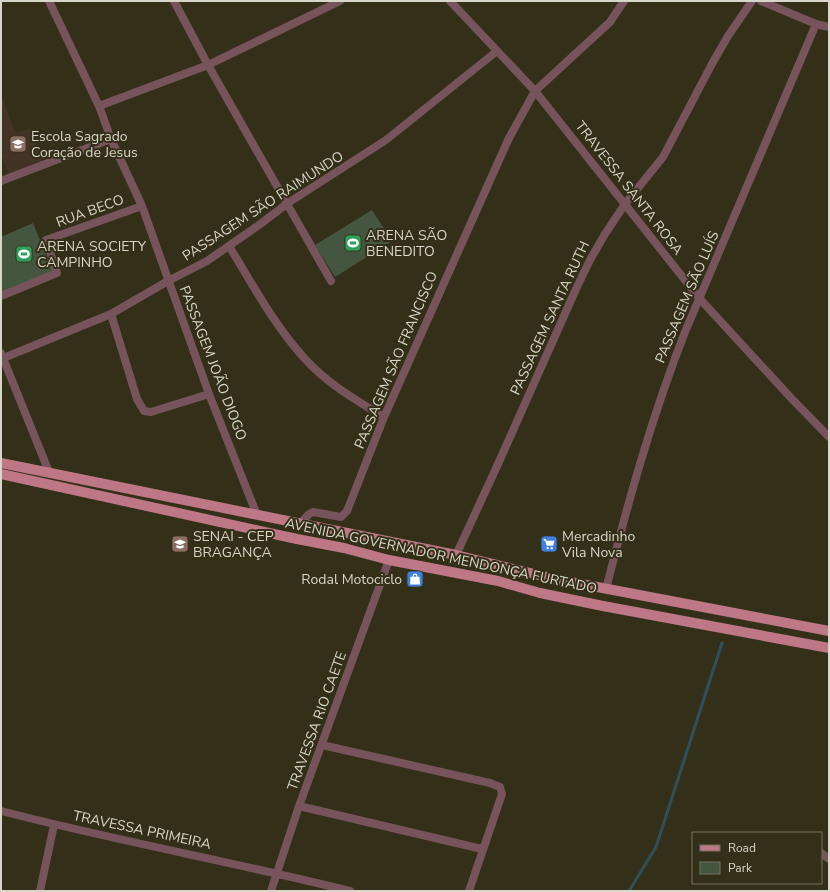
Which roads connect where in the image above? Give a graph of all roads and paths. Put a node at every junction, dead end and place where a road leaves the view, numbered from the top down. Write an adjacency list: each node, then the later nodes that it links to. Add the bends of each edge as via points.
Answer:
1 (49, 1): 13 (street, PASSAGEM JOÃO DIOGO)
2 (174, 1): 11 (street)
3 (340, 1): 11 (street)
4 (450, 1): 10 (street, TRAVESSA SANTA ROSA)
5 (624, 1): 12 (street, PASSAGEM SÃO FRANCISCO, via 610,22)
6 (752, 1): 17 (street, PASSAGEM SANTA RUTH, via 713,62 663,157)
7 (762, 1): 8 (street)
8 (816, 24): 9 (street); 23 (street, PASSAGEM SÃO LUÍS)
9 (829, 27)
10 (497, 51): 12 (street, TRAVESSA SANTA ROSA); 16 (street, PASSAGEM SÃO RAIMUNDO, via 386,140)
11 (208, 65): 13 (street); 16 (street)
12 (535, 91): 17 (street, TRAVESSA SANTA ROSA); 27 (street, PASSAGEM SÃO FRANCISCO, via 508,138)
13 (99, 106): 14 (street, PASSAGEM JOÃO DIOGO)
14 (111, 139): 15 (street); 18 (street, PASSAGEM JOÃO DIOGO)
15 (1, 181)
16 (288, 203): 19 (street, PASSAGEM SÃO RAIMUNDO); 20 (street)
17 (625, 204): 23 (street, TRAVESSA SANTA ROSA); 34 (street, PASSAGEM SANTA RUTH, via 605,234 576,289)
18 (142, 206): 21 (street, PASSAGEM JOÃO DIOGO); 22 (street, RUA BECO, via 46,240 57,273)
19 (229, 246): 21 (street, PASSAGEM SÃO RAIMUNDO, via 207,261); 27 (street, via 280,328 305,359 338,388)
20 (331, 280)
21 (168, 281): 24 (street, PASSAGEM SÃO RAIMUNDO); 26 (street, PASSAGEM JOÃO DIOGO)
22 (1, 296)
23 (700, 299): 28 (street, TRAVESSA SANTA ROSA); 36 (street, PASSAGEM SÃO LUÍS, via 666,381 651,426)
24 (111, 314): 25 (street, PASSAGEM SÃO RAIMUNDO); 26 (street, via 137,399 144,411 151,412)
25 (2, 357): 30 (street)
26 (209, 394): 32 (street, PASSAGEM JOÃO DIOGO)
27 (384, 417): 33 (street, PASSAGEM SÃO FRANCISCO, via 345,515 338,517 313,512)
28 (829, 436)
29 (1, 463): 30 (main road, AVENIDA GOVERNADOR MENDONÇA FURTADO)
30 (49, 472): 32 (main road, AVENIDA GOVERNADOR MENDONÇA FURTADO)
31 (1, 474): 35 (main road, AVENIDA GOVERNADOR MENDONÇA FURTADO)
32 (257, 514): 33 (main road, AVENIDA GOVERNADOR MENDONÇA FURTADO)
33 (301, 523): 34 (main road, AVENIDA GOVERNADOR MENDONÇA FURTADO)
34 (456, 555): 36 (main road, AVENIDA GOVERNADOR MENDONÇA FURTADO)
35 (389, 560): 38 (main road, AVENIDA GOVERNADOR MENDONÇA FURTADO, via 498,581 540,593); 39 (street, TRAVESSA RIO CAETE)
36 (606, 589): 37 (main road, AVENIDA GOVERNADOR MENDONÇA FURTADO)
37 (829, 631)
38 (829, 648)
39 (322, 745): 40 (street, TRAVESSA RIO CAETE); 43 (street, via 498,786 502,794)
40 (299, 806): 43 (street); 44 (street, TRAVESSA RIO CAETE)
41 (1, 811): 42 (street, TRAVESSA PRIMEIRA)
42 (54, 825): 44 (street, TRAVESSA PRIMEIRA); 45 (street)
43 (482, 849): 48 (street)
44 (278, 873): 46 (street, TRAVESSA RIO CAETE); 47 (street, TRAVESSA PRIMEIRA)
45 (40, 891)
46 (271, 891)
47 (350, 891)
48 (469, 891)

